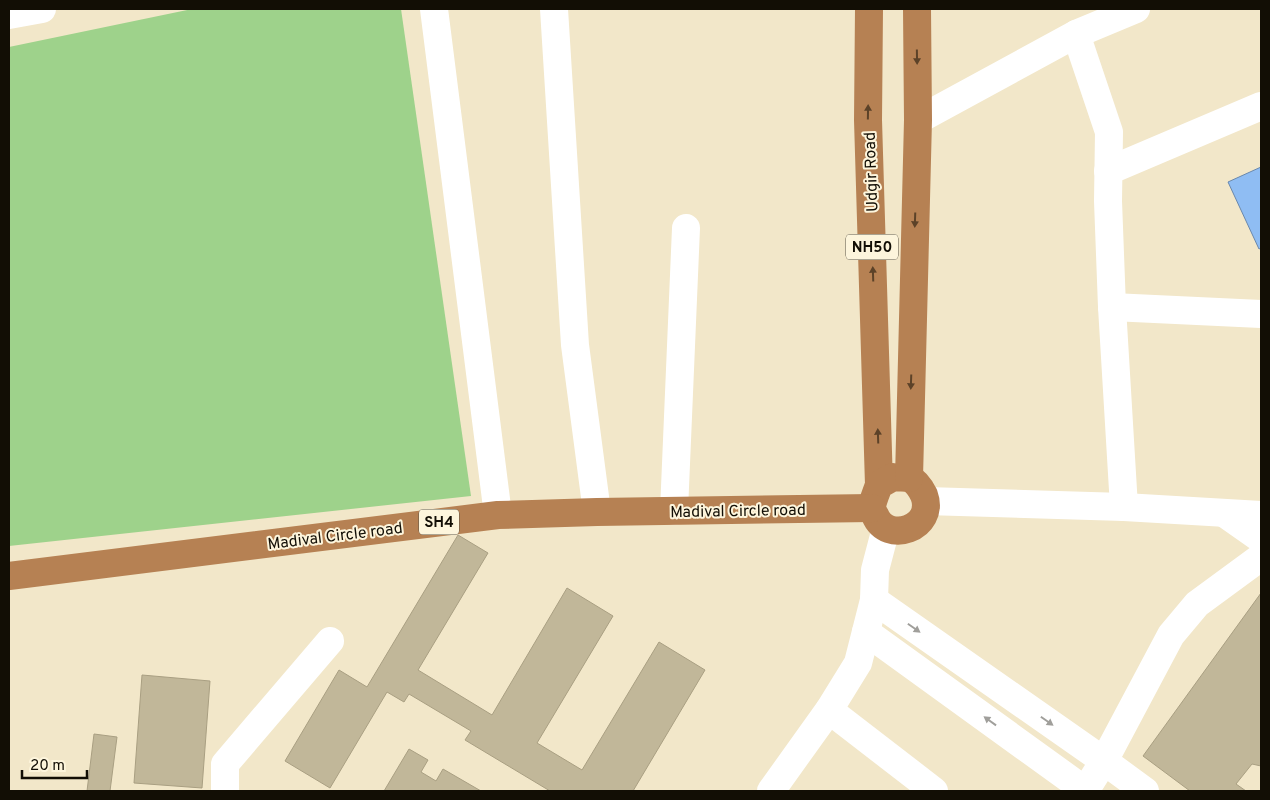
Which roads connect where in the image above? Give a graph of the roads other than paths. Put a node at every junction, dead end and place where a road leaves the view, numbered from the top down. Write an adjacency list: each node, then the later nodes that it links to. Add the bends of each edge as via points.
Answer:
1 (42, 9): 7 (street)
2 (434, 9): 22 (street)
3 (554, 9): 20 (street, via 575,345)
4 (870, 9): 18 (highway, Udgir Road / NH50, one-way to 4, via 868,120)
5 (916, 9): 10 (highway, NH50, one-way to 10)
6 (1136, 9): 8 (street)
7 (9, 15)
8 (1076, 34): 10 (street); 11 (street, via 1109,132)
9 (1261, 106): 11 (street)
10 (918, 120): 15 (highway, NH50, one-way to 15)
11 (1108, 171): 13 (street)
12 (686, 228): 19 (street)
13 (1112, 306): 14 (street); 17 (street)
14 (1261, 314)
15 (908, 478): 16 (highway, via 921,488); 18 (highway, via 893,478)
16 (926, 502): 17 (street); 18 (highway, via 923,516 914,527 900,532)
17 (1124, 506): 21 (street)
18 (879, 507): 19 (highway, Madival Circle road / SH4); 27 (street)
19 (674, 511): 20 (highway, Madival Circle road / SH4)
20 (597, 512): 22 (highway, Madival Circle road / SH4)
21 (1224, 513): 23 (street); 24 (street)
22 (498, 515): 26 (highway, Madival Circle road / SH4)
23 (1261, 515)
24 (1261, 539)
25 (1261, 557): 31 (street, via 1197,604 1170,635)
26 (9, 576)
27 (874, 600): 28 (street); 31 (street, one-way to 31)
28 (866, 632): 30 (street, via 858,663); 35 (street, one-way to 28)
29 (330, 640): 32 (street, via 225,764)
30 (829, 710): 33 (street); 34 (street)
31 (1104, 761): 35 (street); 36 (street)
32 (225, 791)
33 (771, 791)
34 (934, 791)
35 (1085, 791)
36 (1145, 791)

